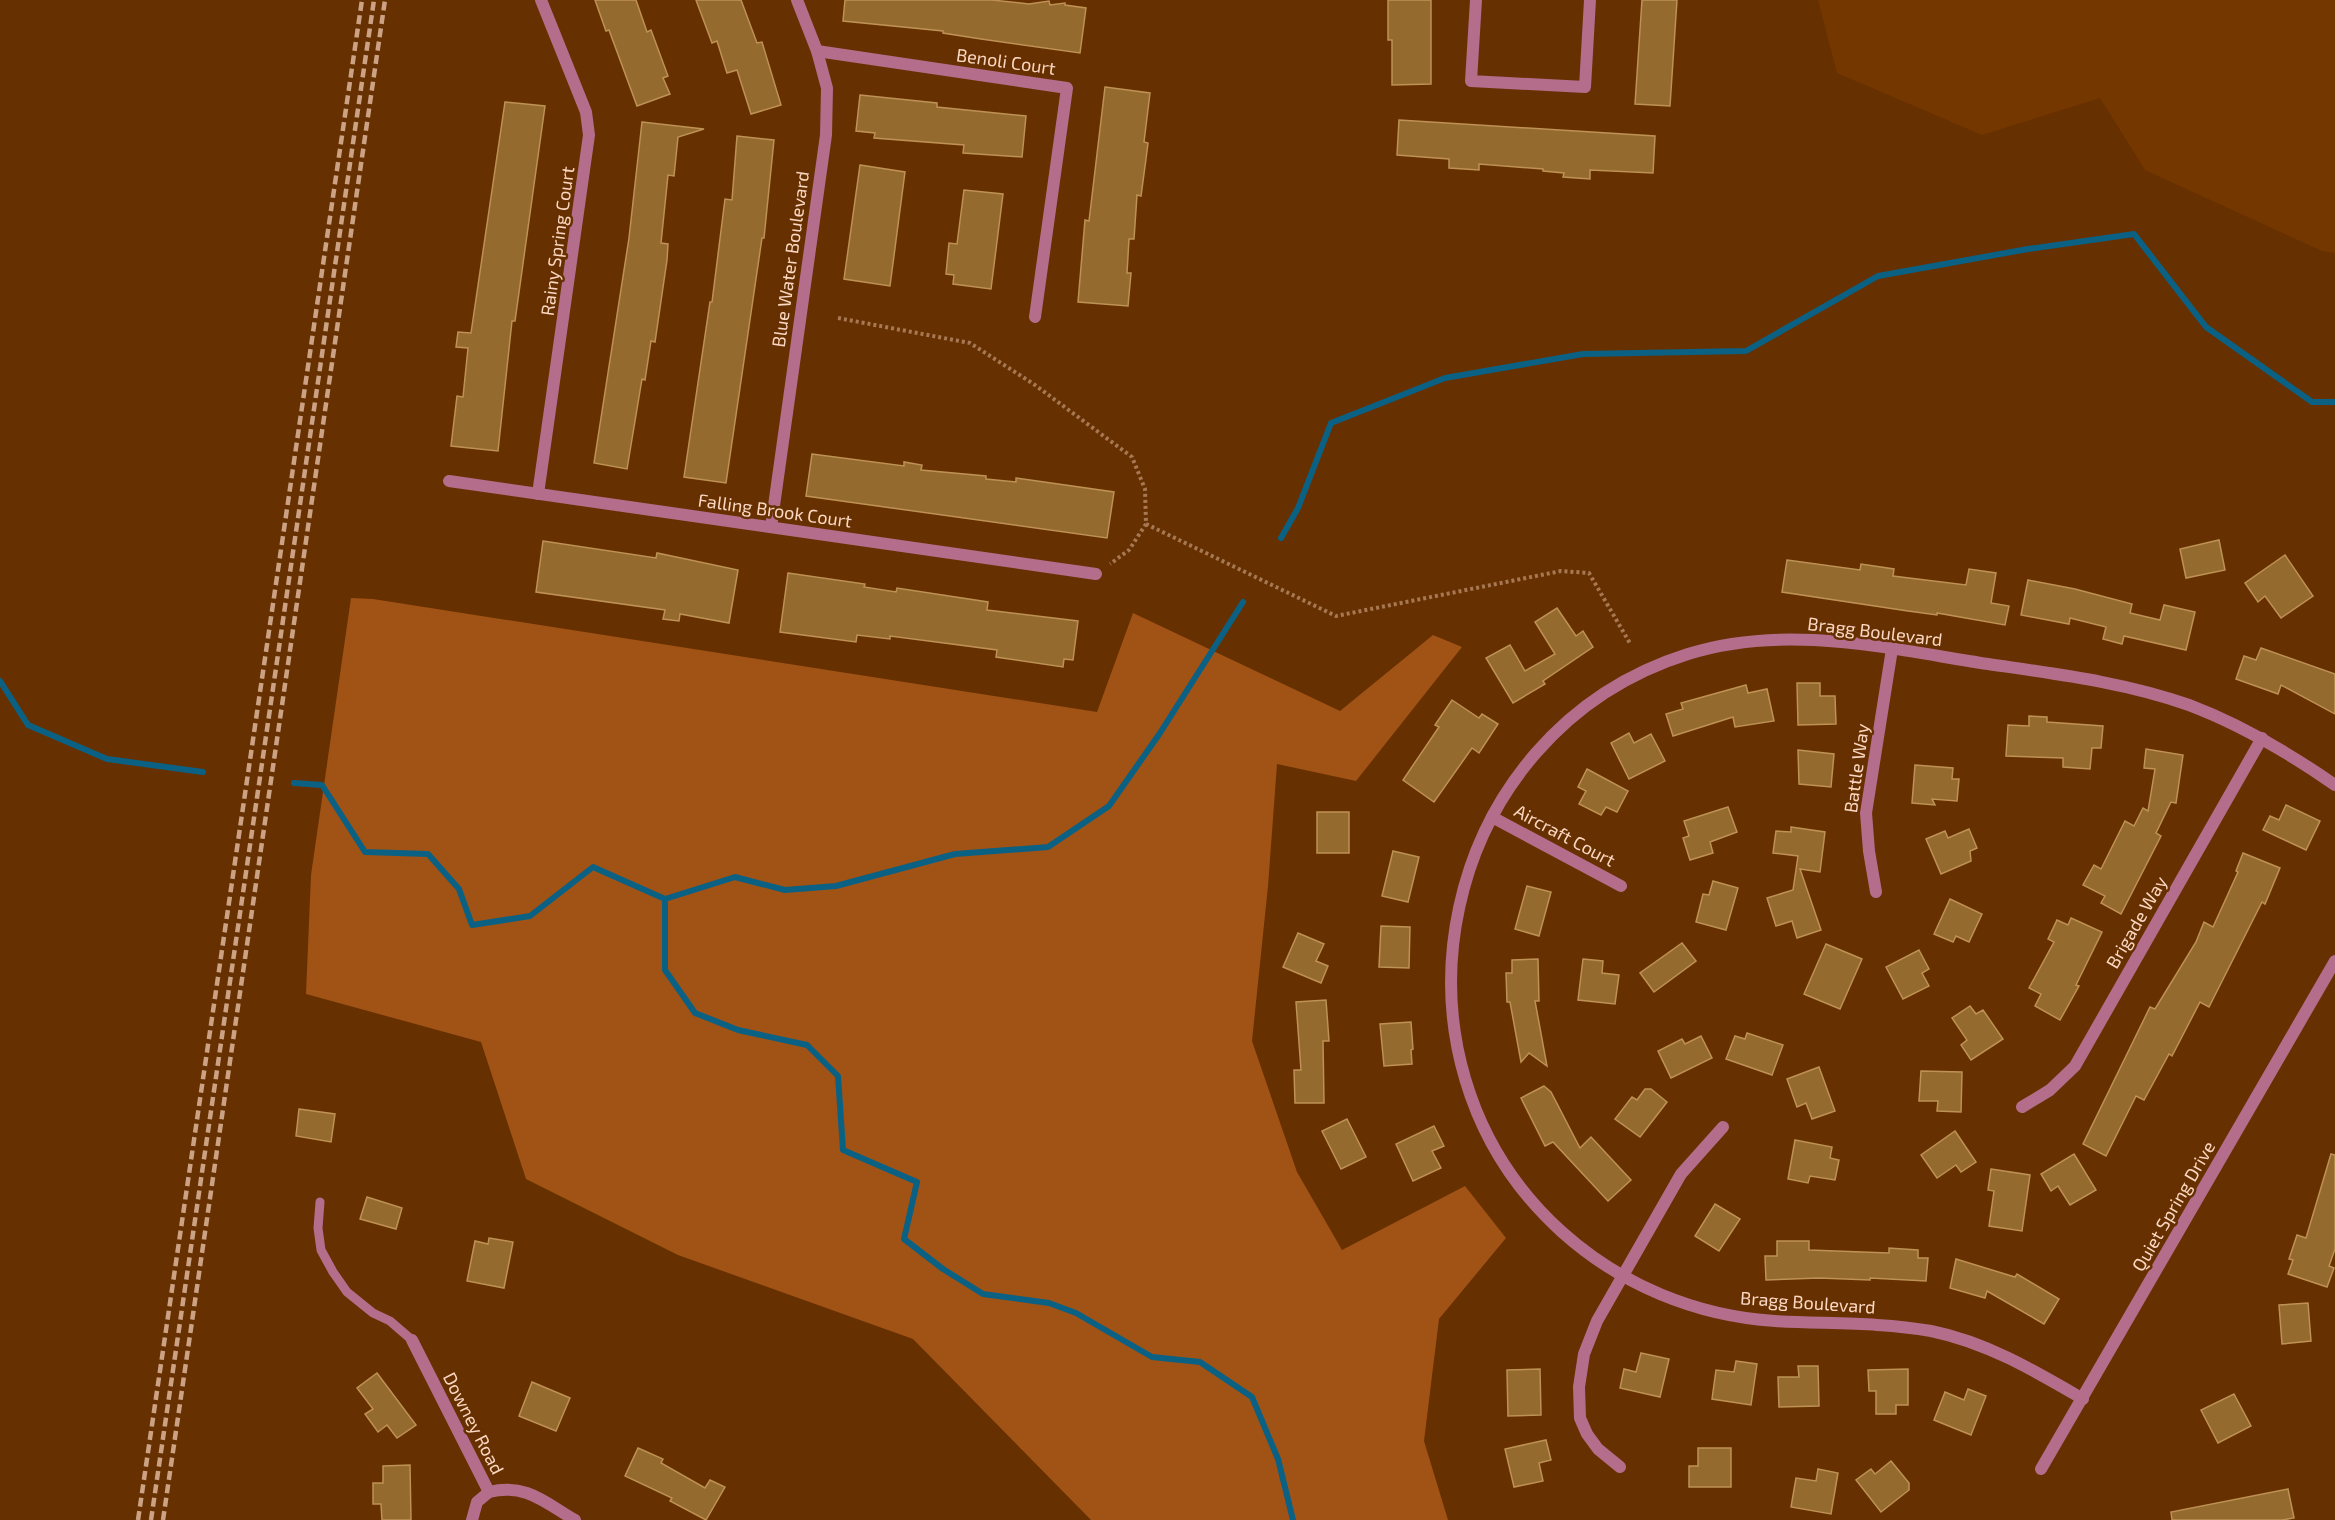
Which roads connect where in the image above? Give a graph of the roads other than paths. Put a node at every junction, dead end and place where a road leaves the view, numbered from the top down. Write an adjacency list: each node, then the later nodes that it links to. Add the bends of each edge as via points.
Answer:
1 (541, 0): 8 (street, Rainy Spring Court, via 586,112 589,135)
2 (796, 0): 5 (street, Blue Water Boulevard)
3 (1476, 0): 4 (street, via 1471,81 1585,87)
4 (1590, 0)
5 (817, 51): 6 (street, Benoli Court, via 1067,88); 9 (street, Blue Water Boulevard, via 827,88 826,135)
6 (1035, 316)
7 (449, 481): 8 (street, Falling Brook Court)
8 (538, 494): 9 (street, Falling Brook Court)
9 (771, 527): 10 (street, Falling Brook Court)
10 (1096, 574)
11 (1892, 649): 12 (street, Bragg Boulevard, via 2148,692 2220,717); 14 (street, Bragg Boulevard, via 1815,639 1768,639 1722,645 1644,671 1608,692 1557,731 1509,787); 16 (street, Battle Way, via 1866,813)
12 (2262, 738): 13 (street, Bragg Boulevard); 18 (street, Brigade Way, via 2075,1066 2050,1090)
13 (2335, 785)
14 (1492, 817): 15 (street, Aircraft Court); 21 (street, Bragg Boulevard, via 1463,887 1454,929 1451,1007 1464,1077 1491,1142 1523,1191 1564,1234)
15 (1621, 886)
16 (1876, 892)
17 (2335, 961): 23 (street, Quiet Spring Drive)
18 (2022, 1107)
19 (1723, 1127): 21 (street, via 1681,1174)
20 (320, 1202): 22 (lane, via 321,1250 333,1272 347,1292)
21 (1623, 1276): 23 (street, Bragg Boulevard, via 1678,1302 1722,1314 1771,1321 1893,1325 1937,1332 2023,1364); 24 (street, via 1597,1321 1584,1354 1579,1387 1580,1418 1587,1434)
22 (412, 1340): 26 (street, Downey Road)
23 (2083, 1398): 25 (street, Quiet Spring Drive)
24 (1620, 1467)
25 (2042, 1469)
26 (489, 1492): 27 (street, Downey Road, via 477,1502); 28 (street, via 506,1488 525,1491)
27 (472, 1520)
28 (575, 1520)

